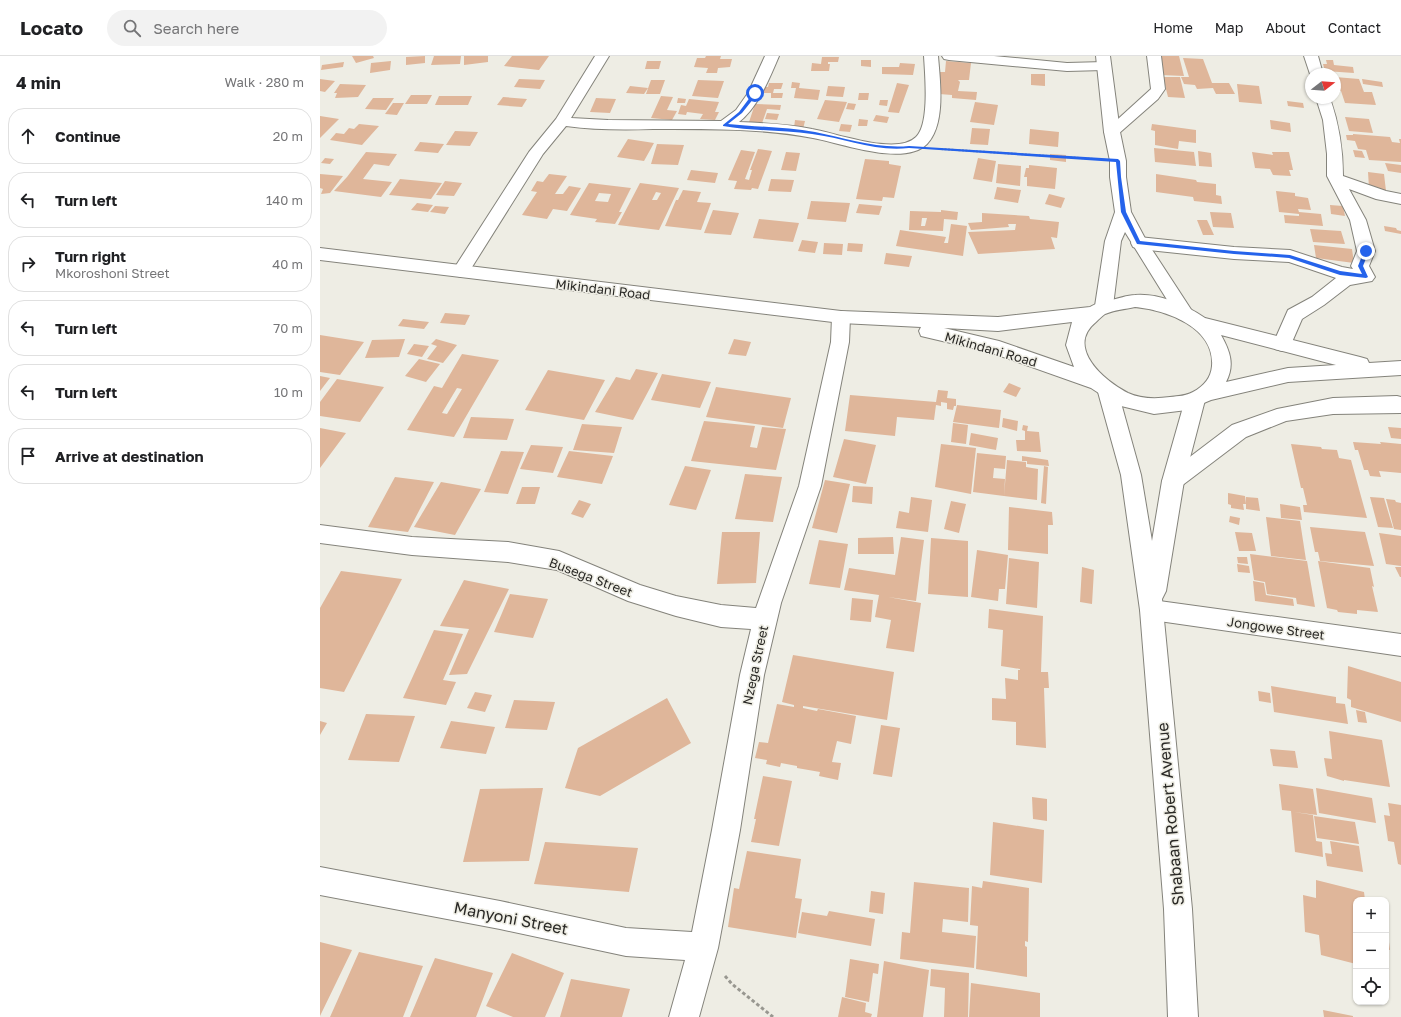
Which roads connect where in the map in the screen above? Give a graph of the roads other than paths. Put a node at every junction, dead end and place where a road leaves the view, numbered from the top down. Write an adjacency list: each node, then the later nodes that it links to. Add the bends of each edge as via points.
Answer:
1 (602, 56): 10 (main road)
2 (772, 56): 11 (main road, via 755,93 740,112)
3 (931, 56): 11 (main road, via 934,90 927,131 921,141 909,147 893,149 813,133)
4 (949, 56): 7 (main road, via 1067,67)
5 (1154, 56): 12 (main road, via 1158,88 1153,96)
6 (1311, 56): 8 (main road)
7 (1104, 61): 12 (main road)
8 (1314, 68)
9 (1325, 104): 13 (main road, via 1330,120)
10 (562, 122): 11 (main road, via 587,125); 18 (main road, via 537,152)
11 (724, 126)
12 (1112, 132): 15 (main road)
13 (1336, 179): 14 (main road); 19 (main road, via 1358,220 1366,251 1360,266)
14 (1401, 199)
15 (1123, 212): 16 (main road); 20 (main road, via 1113,241)
16 (1139, 243): 19 (main road, via 1290,256 1340,273); 22 (main road)
17 (320, 254): 18 (main road, Mikindani Road)
18 (461, 271): 21 (main road, Mikindani Road)
19 (1366, 277): 24 (main road, via 1345,280 1318,301 1294,315)
20 (1098, 310): 22 (main road, via 1119,302 1135,301 1169,307); 23 (main road, Mikindani Road, via 998,324); 27 (main road, via 1082,322 1076,333 1075,345 1077,357 1084,370)
21 (841, 317): 23 (main road, Mikindani Road); 33 (main road, Nzega Street, via 840,342 810,486)
22 (1192, 318): 24 (main road); 28 (main road, via 1210,334 1222,358 1217,383)
23 (886, 320): 27 (main road, Mikindani Road, via 992,346)
24 (1282, 344): 26 (main road)
25 (1401, 368): 26 (main road)
26 (1376, 369): 28 (main road, via 1288,375)
27 (1101, 387): 28 (main road, via 1125,400 1143,405 1179,405); 32 (main road, Shabaan Robert Avenue, via 1130,475)
28 (1201, 397): 30 (main road, Shabaan Robert Avenue)
29 (1401, 405): 30 (main road, via 1333,406 1284,414 1239,431)
30 (1173, 481): 32 (main road, Shabaan Robert Avenue)
31 (320, 534): 33 (main road, Busega Street, via 412,546 508,552 559,561 636,594 676,606 721,616)
32 (1152, 610): 34 (main road, Jongowe Street); 38 (main road, Shabaan Robert Avenue, via 1178,909)
33 (765, 619): 36 (main road, Nzega Street, via 752,675)
34 (1401, 645)
35 (320, 881): 36 (main road, Manyoni Street, via 626,942)
36 (703, 948): 37 (main road, Nzega Street)
37 (684, 1017)
38 (1184, 1017)

